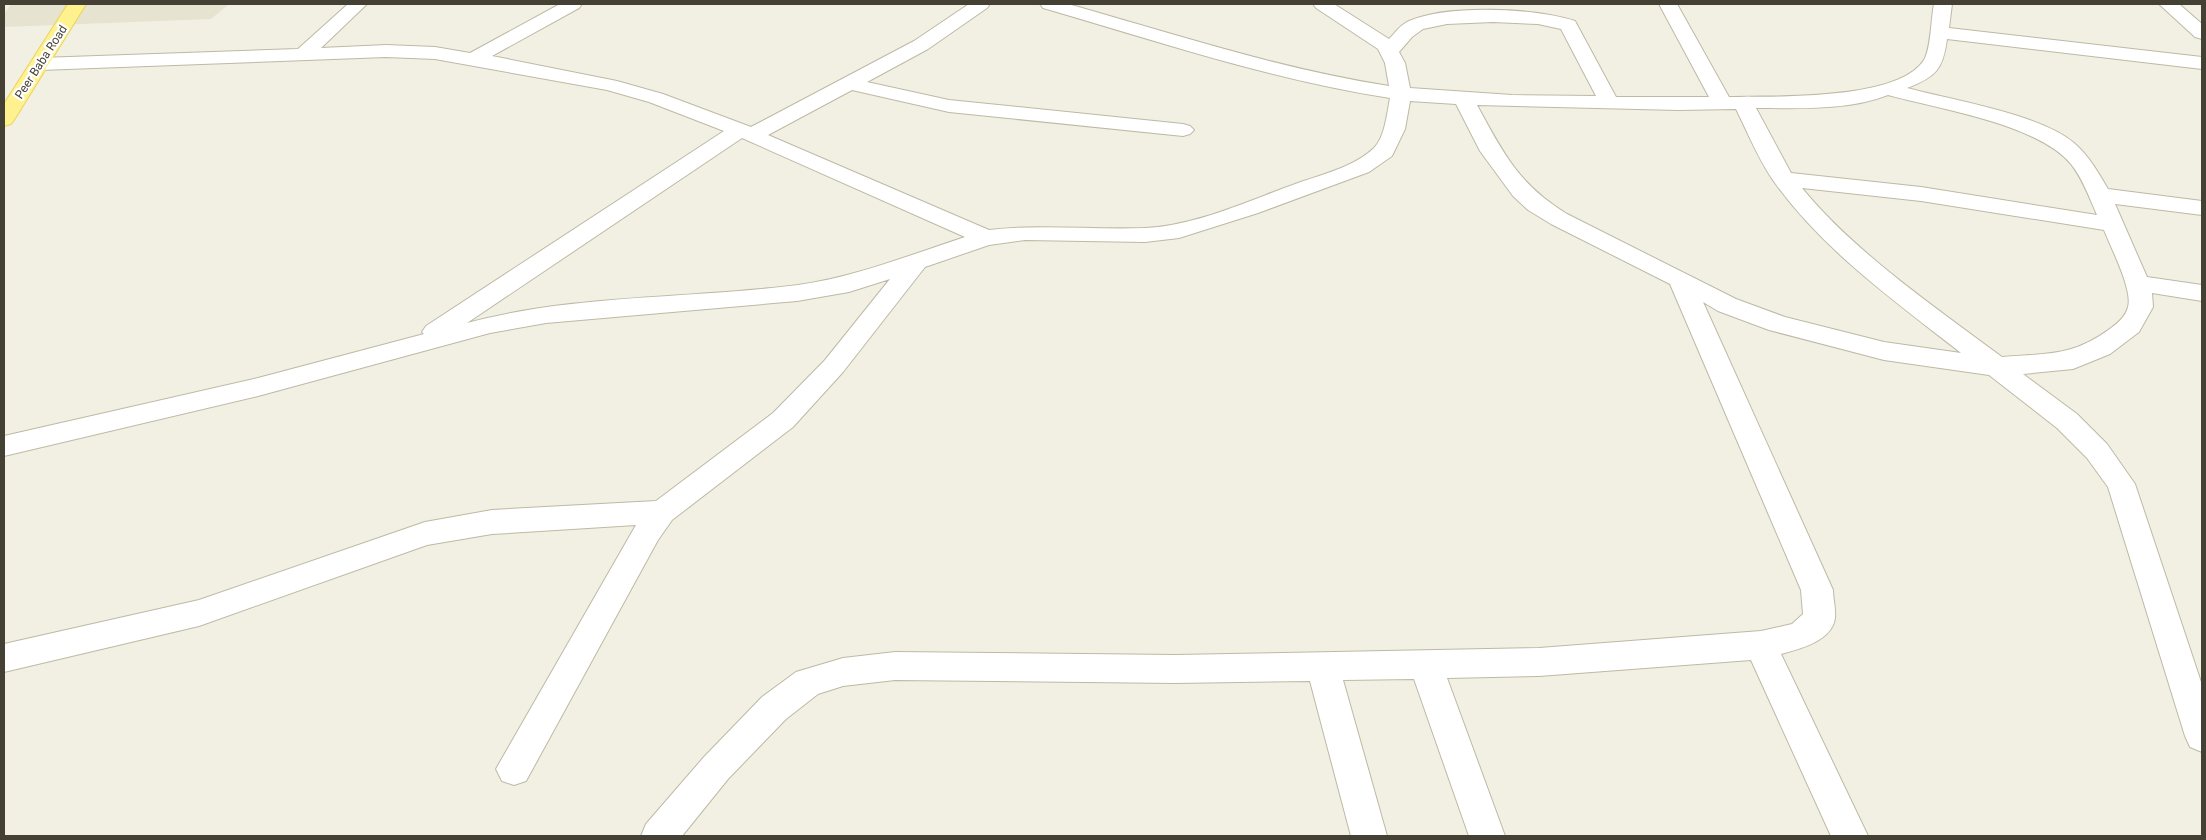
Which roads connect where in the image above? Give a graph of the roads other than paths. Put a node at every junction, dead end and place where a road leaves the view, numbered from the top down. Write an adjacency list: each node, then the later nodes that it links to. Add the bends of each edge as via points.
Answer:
1 (77, 4): 16 (main road, Peer Baba Road)
2 (358, 4): 13 (street)
3 (573, 4): 14 (street)
4 (981, 4): 17 (street, via 921,46)
5 (1048, 4): 19 (street, via 1270,67)
6 (1322, 4): 12 (street, via 1373,36)
7 (1668, 4): 22 (street)
8 (1943, 4): 10 (street)
9 (2168, 4): 11 (street)
10 (1939, 32): 15 (street); 18 (street, via 1935,59 1924,73)
11 (2202, 33)
12 (1389, 51): 19 (street, via 1395,63); 21 (street, via 1414,26 1428,21 1541,17 1559,20 1568,25)
13 (304, 54): 14 (street, via 386,51); 16 (street)
14 (473, 59): 25 (street, via 610,85 647,95)
15 (2202, 63)
16 (40, 64): 23 (main road, Peer Baba Road)
17 (847, 83): 24 (street, via 984,111); 25 (street)
18 (1887, 89): 22 (street, via 1870,95 1817,101); 27 (street, via 1981,112 2047,134 2081,162)
19 (1401, 94): 20 (street); 30 (street, via 1394,129 1384,151 1361,167 1250,208 1171,232 1145,235 1025,233)
20 (1464, 99): 21 (street); 32 (street, via 1491,150 1521,191 1536,205)
21 (1609, 102): 22 (street)
22 (1732, 103): 26 (street)
23 (4, 120)
24 (1183, 130)
25 (746, 132): 30 (street); 35 (street)
26 (1783, 178): 29 (street, via 1921,194); 36 (street, via 1807,209 1853,253)
27 (2100, 195): 28 (street); 29 (street)
28 (2202, 208)
29 (2113, 225): 33 (street)
30 (986, 238): 31 (street)
31 (916, 262): 35 (street, via 849,284 797,293 546,315); 38 (street, via 834,366 783,420)
32 (1680, 279): 36 (street, via 1727,305 1804,332 1884,351); 39 (street, via 1817,590 1819,619 1802,635)
33 (2138, 283): 34 (street); 36 (street, via 2141,307 2130,326 2101,348 2073,360)
34 (2202, 293)
35 (416, 344): 37 (street, via 258,387)
36 (1996, 366): 43 (street, via 2067,421 2097,451 2121,484)
37 (4, 446)
38 (662, 512): 40 (street, via 492,522 425,534 199,613); 44 (street, via 647,532)
39 (1761, 645): 41 (street, via 1539,662); 48 (street)
40 (4, 658)
41 (1425, 664): 42 (street); 47 (street)
42 (1323, 666): 45 (street, via 1175,669 895,666 843,672 808,682 774,708 716,768); 46 (street)
43 (2202, 736)
44 (514, 769)
45 (659, 836)
46 (1369, 836)
47 (1487, 836)
48 (1850, 836)

